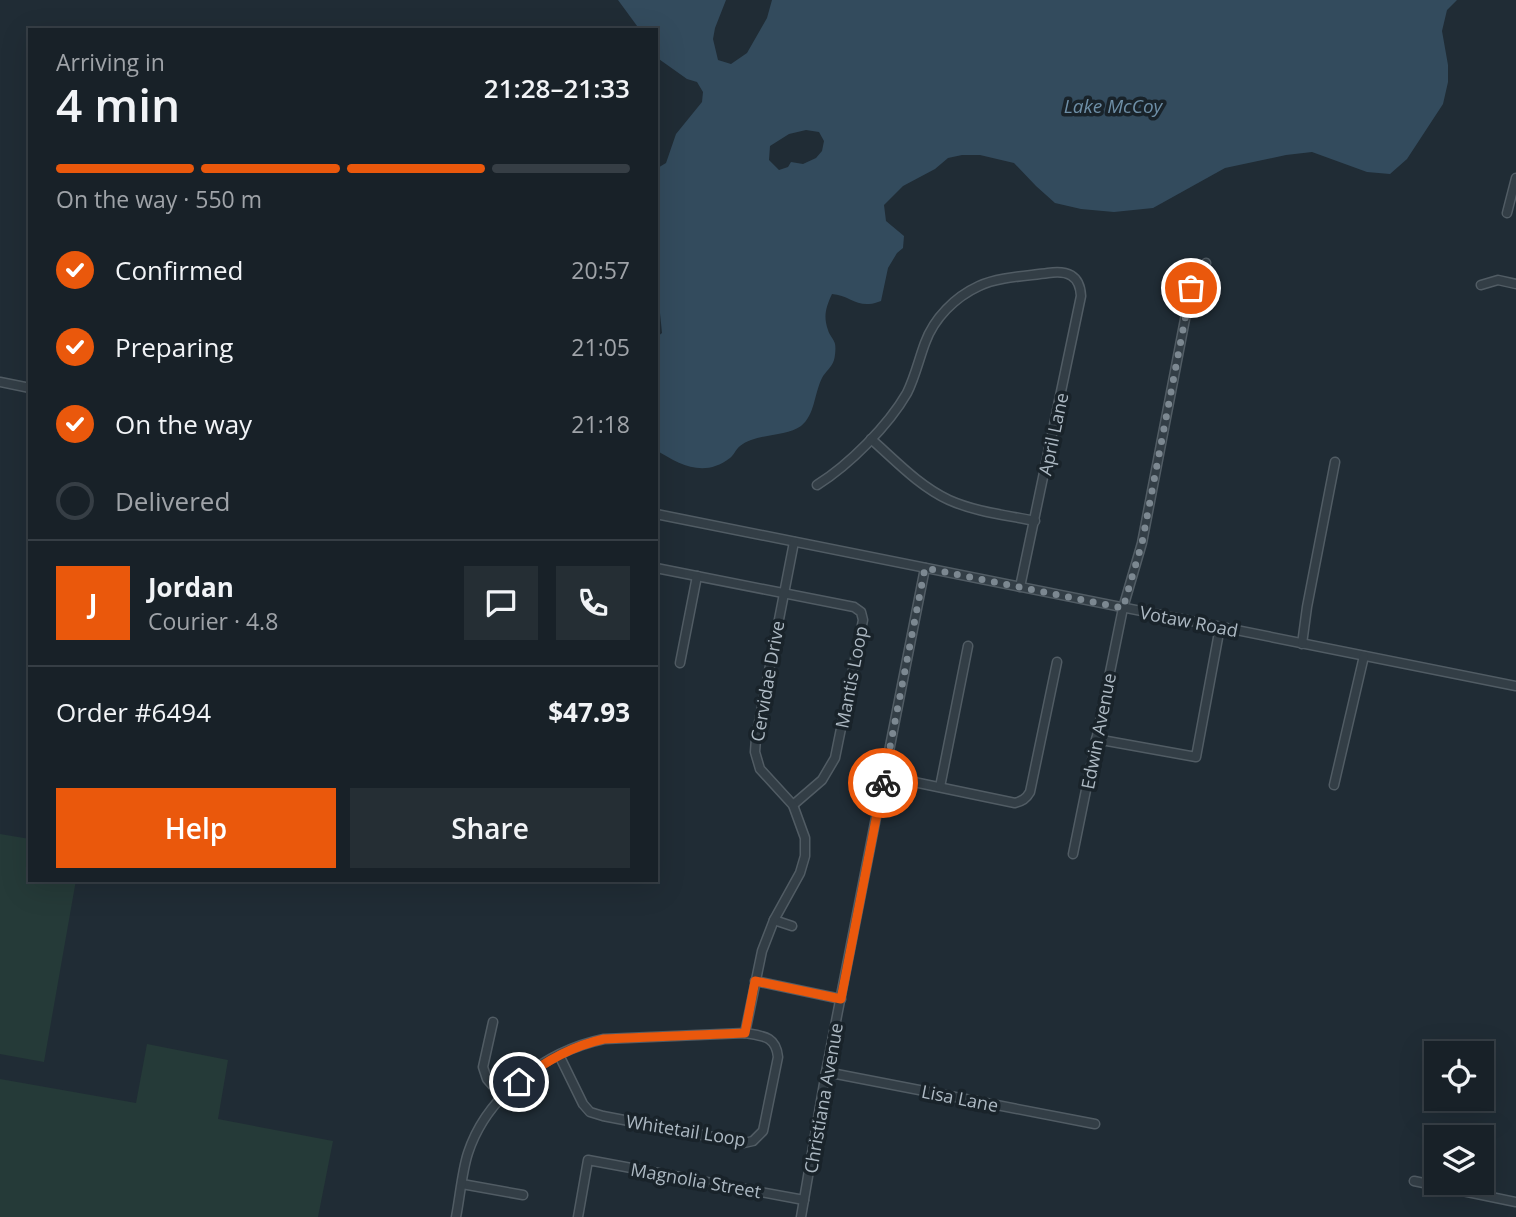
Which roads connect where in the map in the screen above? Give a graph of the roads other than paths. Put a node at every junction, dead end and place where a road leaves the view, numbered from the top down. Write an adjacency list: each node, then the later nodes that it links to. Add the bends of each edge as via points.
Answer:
1 (1516, 178): 2 (street)
2 (1507, 212)
3 (1206, 263): 19 (street, Edwin Avenue, via 1191,288 1142,543)
4 (1516, 284): 5 (street, via 1497,280)
5 (1481, 285)
6 (0, 382): 7 (street)
7 (28, 388)
8 (872, 439): 10 (street); 12 (street, via 928,488 949,500 971,509); 12 (street, April Lane, via 908,390 932,327 959,297 1009,278 1069,274 1081,286 1081,296)
9 (1335, 462): 21 (street)
10 (817, 485)
11 (658, 514): 13 (street, Votaw Road)
12 (1035, 521): 17 (street, April Lane)
13 (794, 542): 15 (street, Votaw Road); 18 (street, Cervidae Drive)
14 (658, 568): 16 (street, Mantis Loop)
15 (925, 568): 17 (street, Votaw Road); 28 (street, Christiana Avenue)
16 (697, 576): 18 (street, Mantis Loop); 25 (street)
17 (1020, 587): 19 (street, Votaw Road)
18 (784, 593): 31 (street, Cervidae Drive, via 755,752 760,769); 31 (street, Mantis Loop, via 854,607 863,620 835,758 822,780)
19 (1123, 608): 20 (street, Votaw Road); 27 (street, Edwin Avenue)
20 (1220, 627): 21 (street, Votaw Road); 27 (street, via 1196,757)
21 (1302, 644): 23 (street, Votaw Road)
22 (968, 646): 30 (street)
23 (1364, 656): 26 (street, Votaw Road); 29 (street)
24 (1056, 662): 30 (street, via 1027,798 1014,803)
25 (680, 663)
26 (1516, 686)
27 (1096, 739): 32 (street, Edwin Avenue)
28 (884, 776): 30 (street); 36 (street, Christiana Avenue)
29 (1334, 785)
30 (940, 788)
31 (793, 805): 33 (street, Cervidae Drive, via 805,838 804,856 800,873)
32 (1073, 854)
33 (774, 920): 34 (street); 35 (street, Cervidae Drive)
34 (792, 926)
35 (755, 981): 36 (street); 38 (street, Cervidae Drive)
36 (841, 999): 40 (street, Christiana Avenue)
37 (493, 1022): 41 (street, via 483,1068 486,1079)
38 (745, 1033): 39 (street, via 604,1039); 39 (street, Whitetail Loop, via 774,1041 778,1057 763,1131 753,1142 590,1112)
39 (559, 1055): 41 (street)
40 (826, 1072): 42 (street, Lisa Lane); 46 (street, Christiana Avenue)
41 (502, 1096): 44 (street, via 476,1133)
42 (1095, 1125)
43 (1414, 1181): 47 (street)
44 (462, 1184): 45 (street); 48 (street)
45 (523, 1195)
46 (804, 1199): 49 (street, Magnolia Street, via 588,1160); 50 (street, Christiana Avenue)
47 (1516, 1202)
48 (456, 1217)
49 (578, 1217)
50 (801, 1217)

